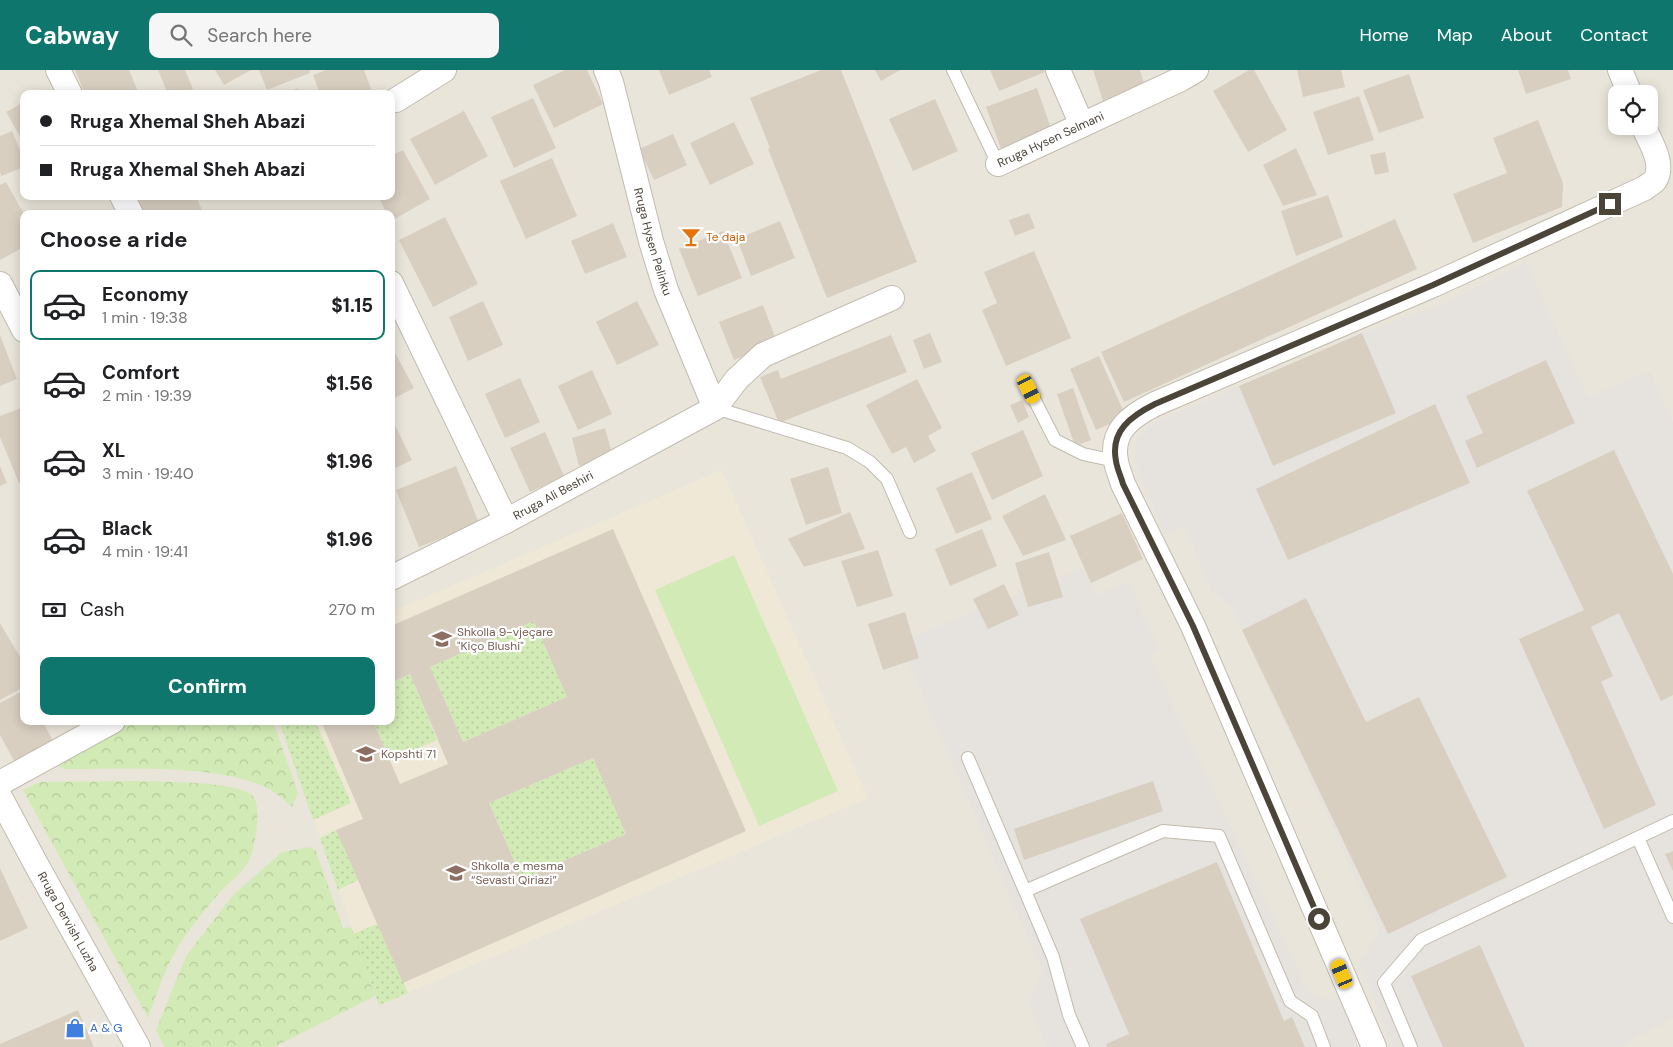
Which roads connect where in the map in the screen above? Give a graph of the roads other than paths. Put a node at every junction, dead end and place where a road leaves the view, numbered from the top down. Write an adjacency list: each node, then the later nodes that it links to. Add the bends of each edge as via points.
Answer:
1 (58, 70): 9 (street)
2 (444, 70): 10 (street)
3 (606, 70): 19 (street, Rruga Hysen Pelinku, via 666,290)
4 (953, 70): 13 (lane, Rruga Hysen Selmani)
5 (1058, 70): 11 (street)
6 (1196, 70): 11 (street, Rruga Hysen Selmani)
7 (1620, 70): 8 (street)
8 (1626, 85)
9 (68, 90)
10 (396, 100)
11 (1082, 125): 13 (street, Rruga Hysen Selmani)
12 (1648, 135): 20 (street, via 1658,170 1646,188 1433,285 1136,413 1121,428 1115,443)
13 (998, 164)
14 (0, 284): 17 (street)
15 (395, 291): 21 (street)
16 (892, 298): 19 (street, Rruga Ali Beshiri, via 763,355 737,379)
17 (20, 322)
18 (1029, 389): 20 (lane, via 1055,440 1083,454)
19 (715, 408): 21 (street, Rruga Ali Beshiri); 22 (lane, via 847,448 870,462 888,479)
20 (1115, 460): 35 (street, via 1123,484 1193,626)
21 (506, 521): 23 (street, Rruga Ali Beshiri)
22 (910, 532)
23 (395, 576)
24 (106, 725): 26 (street)
25 (968, 758): 30 (lane)
26 (0, 783)
27 (0, 797): 32 (street, Rruga Dervish Luzha)
28 (1673, 821): 29 (lane)
29 (1638, 838): 31 (lane); 36 (lane, via 1421,940 1384,983)
30 (1025, 891): 33 (lane, via 1053,957); 34 (lane, via 1163,831 1219,836 1290,1001 1312,1016)
31 (1673, 917)
32 (138, 1047)
33 (1083, 1047)
34 (1324, 1047)
35 (1374, 1047)
36 (1411, 1047)

